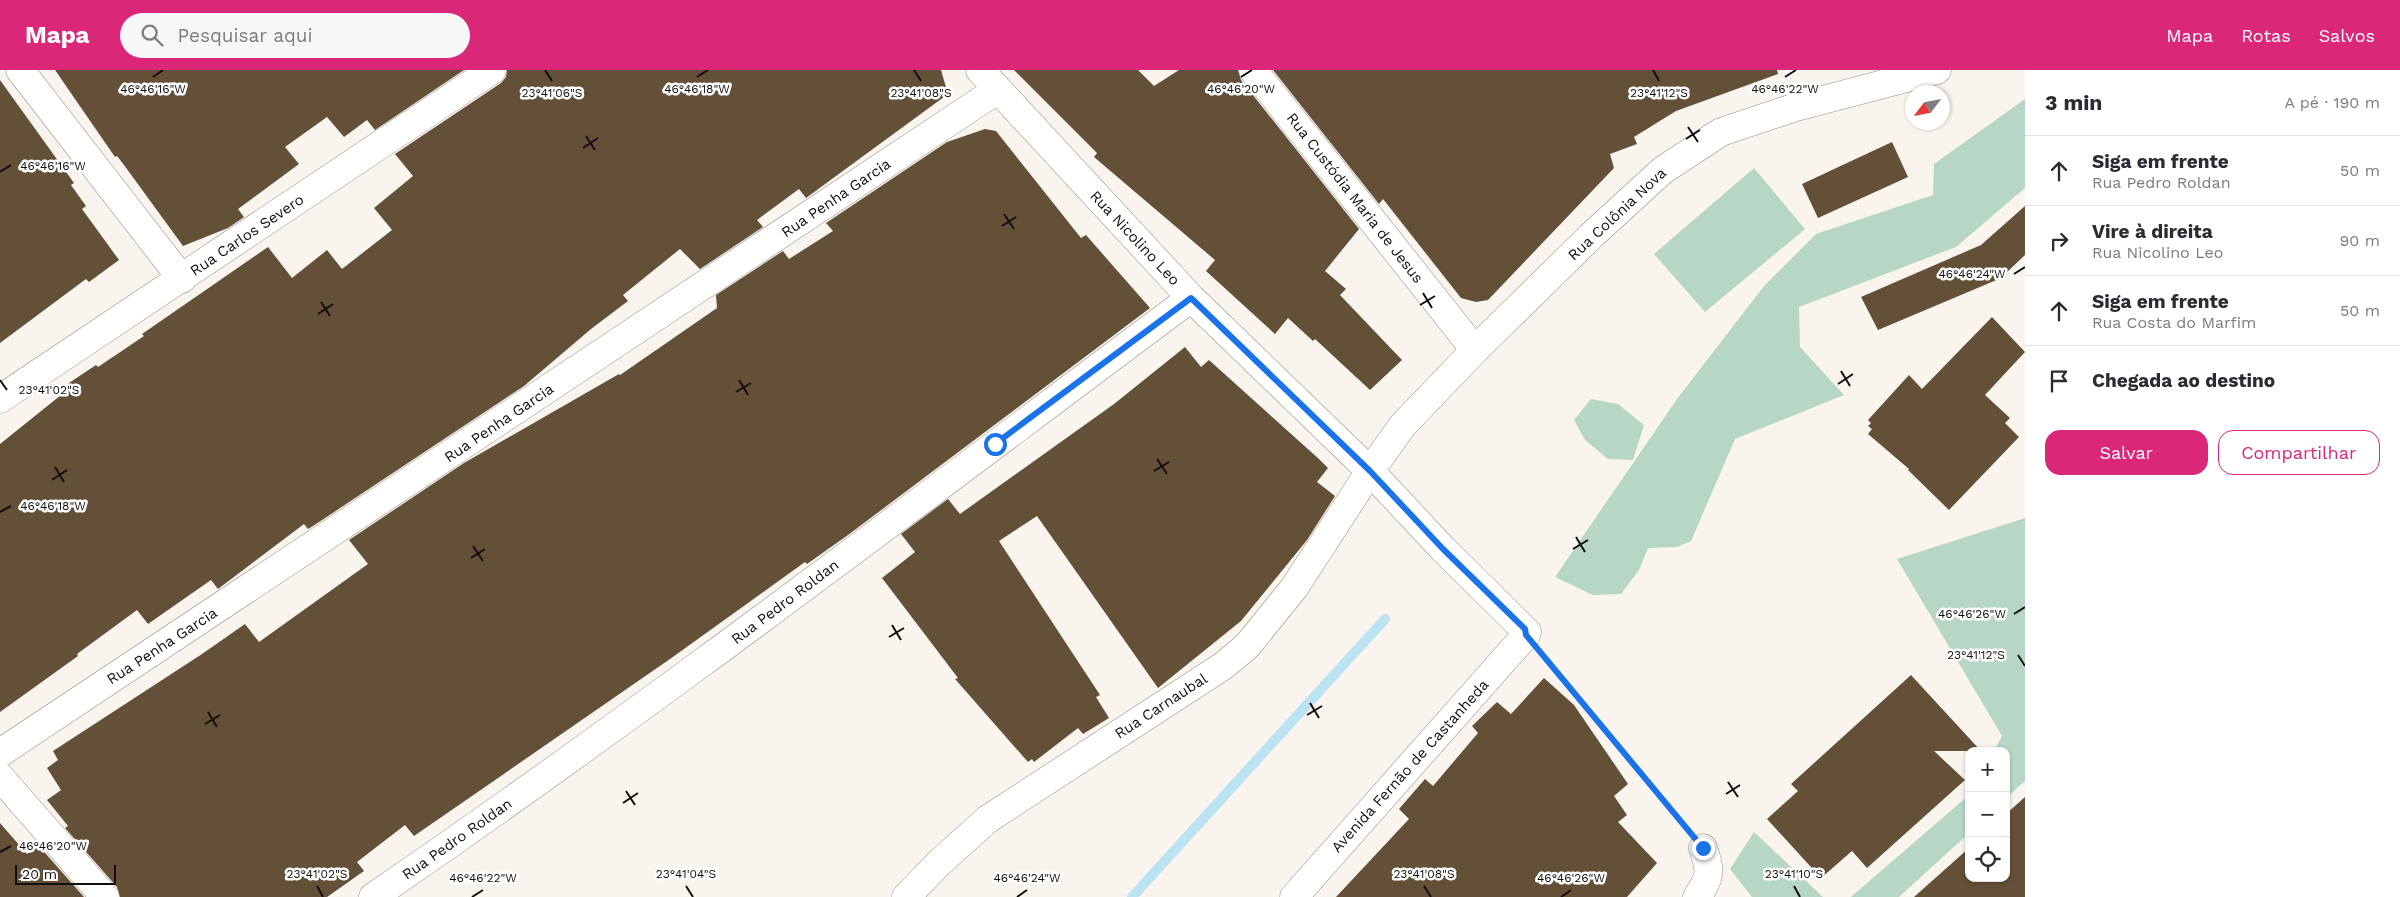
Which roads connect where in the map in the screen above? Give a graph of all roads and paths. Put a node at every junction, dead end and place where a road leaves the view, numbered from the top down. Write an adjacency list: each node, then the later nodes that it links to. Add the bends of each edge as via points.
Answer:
1 (20, 70): 7 (street)
2 (492, 70): 7 (street, Rua Carlos Severo)
3 (980, 70): 6 (street, Rua Nicolino Leo)
4 (1253, 70): 9 (street, Rua Custódia Maria de Jesus)
5 (1937, 70): 9 (street, Rua Colônia Nova, via 1796,107 1721,132 1663,170)
6 (997, 90): 8 (street, Rua Nicolino Leo); 13 (street, Rua Penha Garcia)
7 (182, 279): 10 (street, Rua Carlos Severo)
8 (1191, 298): 11 (street, Rua Nicolino Leo); 17 (street, Rua Pedro Roldan, via 758,623)
9 (1475, 350): 11 (street, Rua Colônia Nova, via 1403,425)
10 (0, 399)
11 (1370, 471): 12 (street, Rua Nicolino Leo, via 1443,549 1525,629); 18 (street, Rua Carnaubal, via 1294,588 1247,646 1223,666 988,819)
12 (1526, 635): 15 (path); 19 (street, Avenida Fernão de Castanheda)
13 (0, 753)
14 (0, 777): 16 (street)
15 (1703, 848): 20 (street, via 1710,870 1707,882)
16 (104, 897)
17 (373, 897)
18 (906, 897)
19 (1294, 897)
20 (1697, 897)

